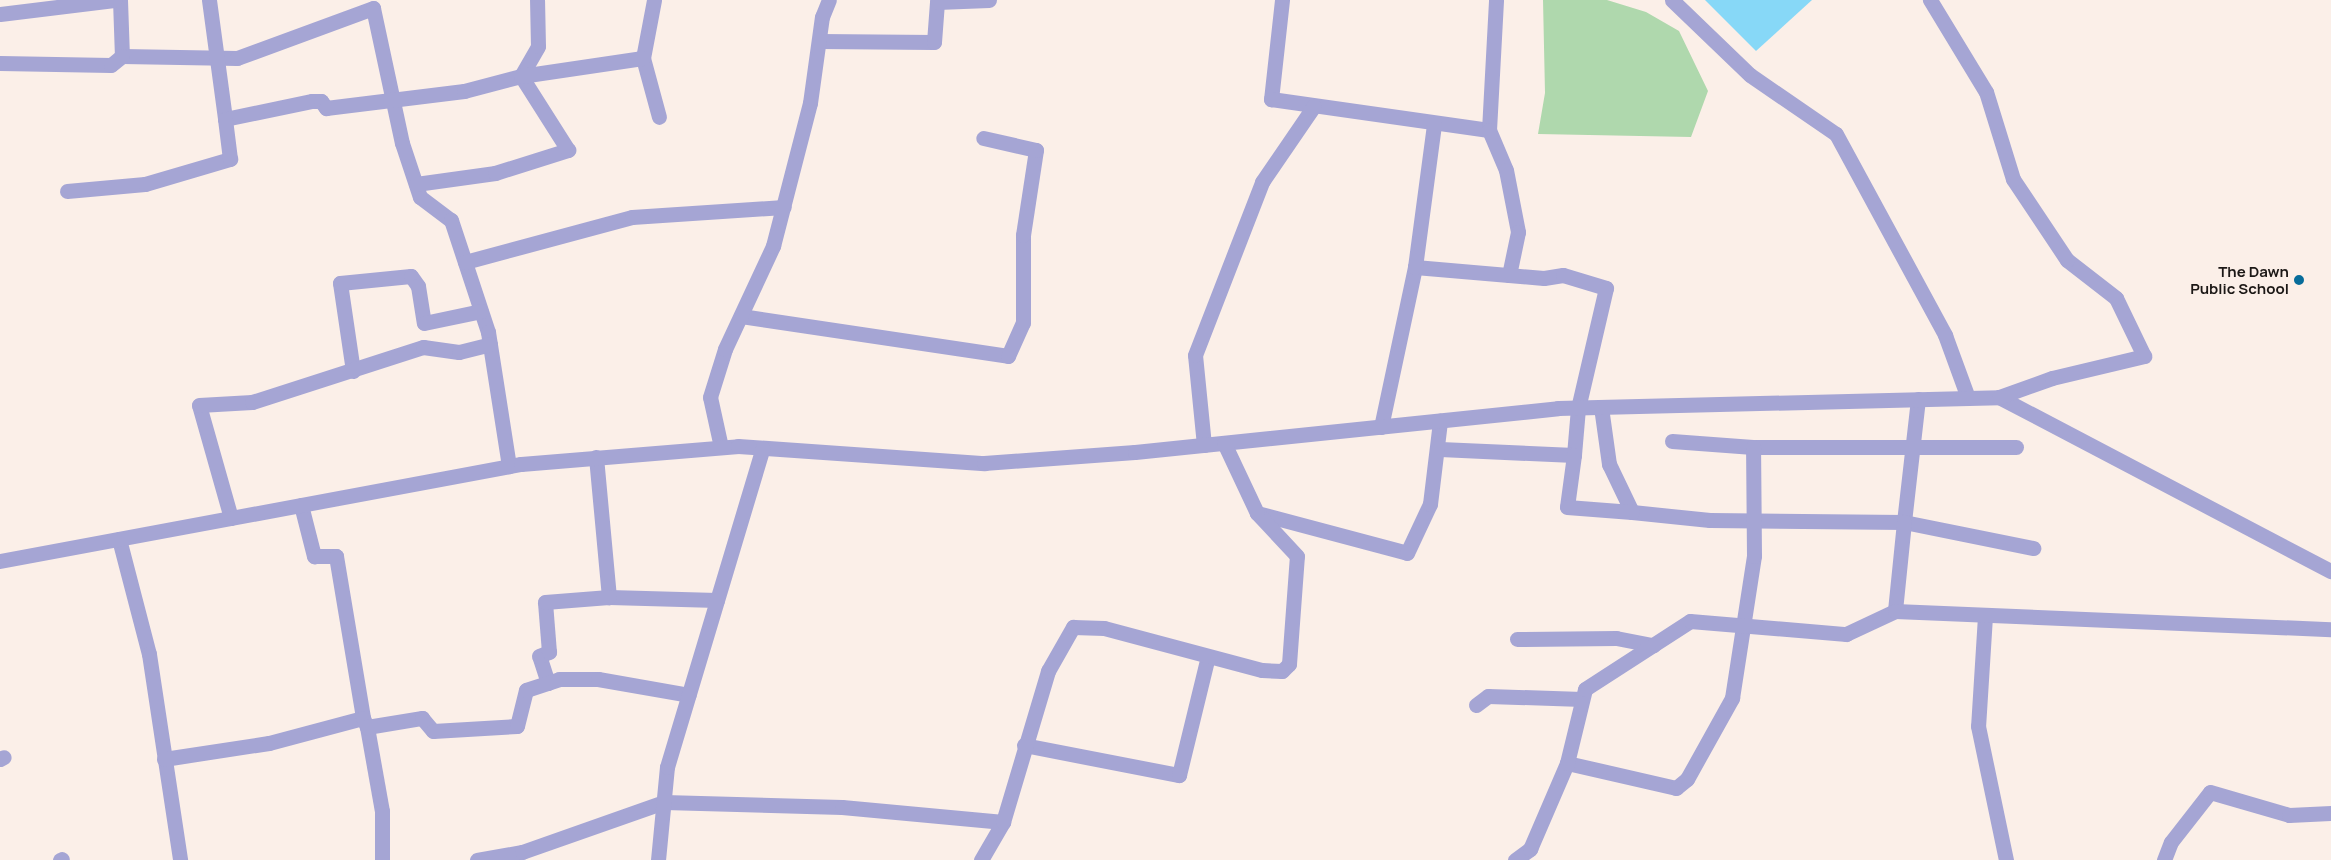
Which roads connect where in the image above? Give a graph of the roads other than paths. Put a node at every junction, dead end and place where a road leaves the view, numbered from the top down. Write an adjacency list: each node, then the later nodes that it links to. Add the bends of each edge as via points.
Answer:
1 (114, 0): 13 (street)
2 (120, 0): 15 (street)
3 (209, 0): 16 (street)
4 (537, 0): 19 (street, via 538,46)
5 (654, 0): 17 (street)
6 (829, 0): 14 (street)
7 (989, 0): 14 (street, via 937,2 934,42)
8 (1282, 0): 21 (street, via 1271,99)
9 (1496, 0): 25 (street)
10 (1672, 0): 38 (street, via 1750,75 1836,134 1945,335)
11 (1930, 0): 37 (street, via 1986,92 2013,179 2067,260 2116,298 2144,356 2052,378)
12 (373, 4): 16 (street, via 237,58); 20 (street)
13 (0, 14)
14 (819, 41): 29 (street, via 810,103)
15 (122, 56): 16 (street); 18 (street, via 111,65)
16 (219, 58): 23 (street)
17 (643, 58): 19 (street); 22 (street)
18 (0, 63)
19 (521, 76): 20 (street, via 464,91); 27 (street, via 568,150 495,173)
20 (392, 97): 23 (street, via 326,108 321,101 312,101); 27 (street)
21 (1314, 106): 24 (street); 46 (street, via 1262,182 1195,355)
22 (659, 117)
23 (224, 119): 28 (street, via 230,159 145,184)
24 (1434, 124): 25 (street); 31 (street)
25 (1489, 130): 32 (street, via 1506,170 1518,232)
26 (983, 138): 34 (street, via 1036,150 1024,235 1023,323 1008,356)
27 (416, 184): 30 (street, via 420,197 451,220)
28 (67, 191)
29 (784, 207): 30 (street, via 632,217); 34 (street, via 773,246)
30 (465, 262): 33 (street)
31 (1415, 267): 32 (street); 43 (street)
32 (1509, 275): 41 (street, via 1563,275 1606,288)
33 (482, 311): 35 (street); 36 (street, via 424,323 418,286 411,276 340,283)
34 (741, 316): 50 (street, via 710,397)
35 (490, 344): 36 (street, via 459,352 423,347); 55 (street)
36 (352, 371): 59 (street, via 252,402 199,406)
37 (1999, 397): 38 (street); 65 (street)
38 (1968, 398): 39 (street)
39 (1918, 399): 40 (street); 48 (street)
40 (1602, 407): 41 (street); 57 (street, via 1609,464)
41 (1578, 408): 42 (street); 53 (street)
42 (1440, 421): 43 (street); 52 (street)
43 (1382, 427): 45 (street)
44 (1672, 442): 47 (street)
45 (1224, 443): 46 (street); 58 (street)
46 (1204, 445): 51 (street, via 984,463)
47 (1753, 447): 48 (street); 60 (street)
48 (1912, 447): 49 (street); 61 (street)
49 (2016, 447)
50 (721, 448): 51 (street); 54 (street)
51 (763, 448): 67 (street)
52 (1440, 449): 53 (street); 58 (street, via 1430,504 1407,553)
53 (1574, 455): 57 (street, via 1567,507)
54 (596, 458): 55 (street); 66 (street)
55 (509, 466): 56 (street)
56 (301, 505): 59 (street); 79 (street, via 314,556 336,556)
57 (1632, 512): 60 (street)
58 (1257, 513): 74 (street, via 1297,556 1289,664 1282,671 1262,670)
59 (231, 518): 62 (street)
60 (1754, 521): 61 (street); 70 (street)
61 (1904, 522): 63 (street); 68 (street)
62 (119, 539): 64 (street); 81 (street, via 149,654)
63 (2034, 548)
64 (0, 561)
65 (2331, 571)
66 (609, 596): 67 (street); 75 (street, via 545,602 549,652 539,656)
67 (717, 600): 76 (street)
68 (1895, 611): 69 (street); 70 (street, via 1846,634)
69 (1985, 616): 71 (street); 92 (street, via 1978,726)
70 (1745, 624): 73 (street, via 1690,621); 82 (street, via 1732,698 1687,779 1676,788)
71 (2331, 629)
72 (1517, 639): 73 (street, via 1616,638)
73 (1653, 645): 77 (street, via 1585,689)
74 (1208, 656): 80 (street, via 1104,628 1073,627 1048,671); 80 (street, via 1179,775)
75 (548, 683): 76 (street, via 598,679); 79 (street, via 526,690 516,726 433,731 422,718)
76 (689, 695): 83 (street, via 667,767)
77 (1582, 699): 78 (street, via 1488,696); 82 (street)
78 (1476, 705)
79 (365, 722): 81 (street, via 269,743); 87 (street, via 382,811)
80 (1024, 745): 85 (street)
81 (164, 759): 86 (street)
82 (1567, 763): 91 (street, via 1530,849)
83 (664, 802): 85 (street, via 842,807); 88 (street, via 522,852); 89 (street)
84 (2331, 813): 93 (street, via 2289,815 2210,792 2170,842)
85 (1002, 822): 90 (street)
86 (180, 860)
87 (382, 860)
88 (477, 860)
89 (658, 860)
90 (981, 860)
91 (1515, 860)
92 (2006, 860)
93 (2164, 860)

